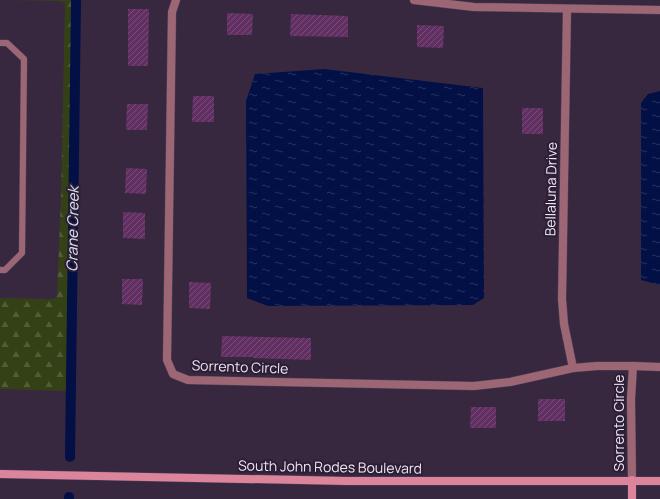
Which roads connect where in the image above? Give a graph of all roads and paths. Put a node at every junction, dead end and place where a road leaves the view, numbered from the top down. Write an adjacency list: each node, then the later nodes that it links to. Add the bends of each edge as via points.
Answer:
1 (176, 0): 9 (street, Sorrento Circle, via 172,12 167,360 173,374 188,380 474,386 510,382)
2 (414, 0): 3 (street, via 474,7)
3 (567, 9): 4 (street); 9 (street, Bellaluna Drive, via 562,299)
4 (660, 10)
5 (0, 43): 6 (lane, via 7,43 24,59 22,253 5,270)
6 (0, 270)
7 (633, 366): 8 (street, Sorrento Circle); 9 (street, Sorrento Circle); 11 (street, Sorrento Circle)
8 (660, 367)
9 (573, 368)
10 (0, 474): 11 (main road, South John Rodes Boulevard, via 347,481)
11 (632, 480): 12 (main road, South John Rodes Boulevard); 13 (main road)
12 (660, 481)
13 (632, 499)

